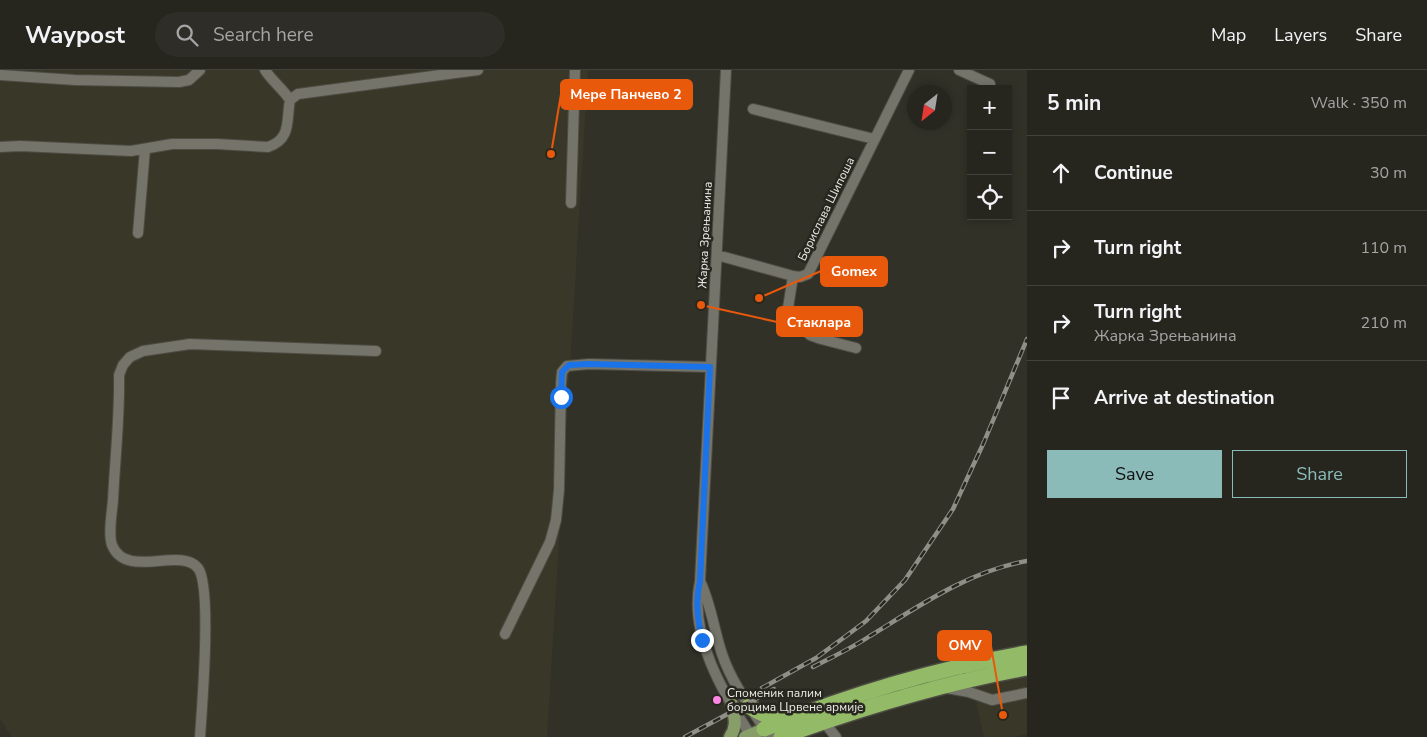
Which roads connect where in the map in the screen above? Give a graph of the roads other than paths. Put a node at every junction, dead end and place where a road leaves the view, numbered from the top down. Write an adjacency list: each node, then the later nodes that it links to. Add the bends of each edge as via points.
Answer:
1 (200, 70): 9 (street, via 189,80 179,82)
2 (265, 70): 11 (street)
3 (478, 70): 8 (street)
4 (575, 70): 16 (street)
5 (726, 70): 18 (street, Жарка Зрењанина)
6 (909, 70): 13 (street, Борислава Шипоша)
7 (959, 70): 10 (street)
8 (426, 74): 11 (street, via 298,94)
9 (0, 75)
10 (990, 84)
11 (290, 100): 15 (street, via 286,133 276,144 268,147 172,144)
12 (753, 109): 13 (street)
13 (874, 139): 19 (street, Борислава Шипоша, via 808,274)
14 (0, 147): 15 (street, via 131,152)
15 (145, 149): 17 (street)
16 (571, 203)
17 (138, 233)
18 (716, 255): 19 (street, Борислава Шипоша); 22 (street, Жарка Зрењанина)
19 (793, 276): 20 (street, via 788,308 791,317 810,335)
20 (856, 348)
21 (376, 350): 34 (street, via 190,344 143,351 130,357 123,366 119,375 112,545 125,559 190,562 202,575 205,630)
22 (710, 367): 23 (street, Жарка Зрењанина); 24 (street, via 588,364 569,365 562,372 556,520 550,542)
23 (700, 581): 29 (street, Жарка Зрењанина, via 696,595 702,640); 30 (street, Жарка Зрењанина, via 722,655)
24 (505, 634)
25 (1027, 653): 31 (highway, via 937,672)
26 (1027, 668): 27 (highway)
27 (942, 687): 28 (street, via 992,700); 32 (highway)
28 (1027, 693)
29 (732, 704): 33 (street, Жарка Зрењанина); 35 (main road, via 736,722)
30 (749, 706): 31 (highway, via 768,717); 33 (street, Жарка Зрењанина)
31 (793, 717): 33 (highway)
32 (821, 723): 36 (highway); 37 (highway); 38 (street)
33 (756, 735)
34 (200, 737)
35 (730, 737)
36 (781, 737)
37 (805, 737)
38 (836, 737)

